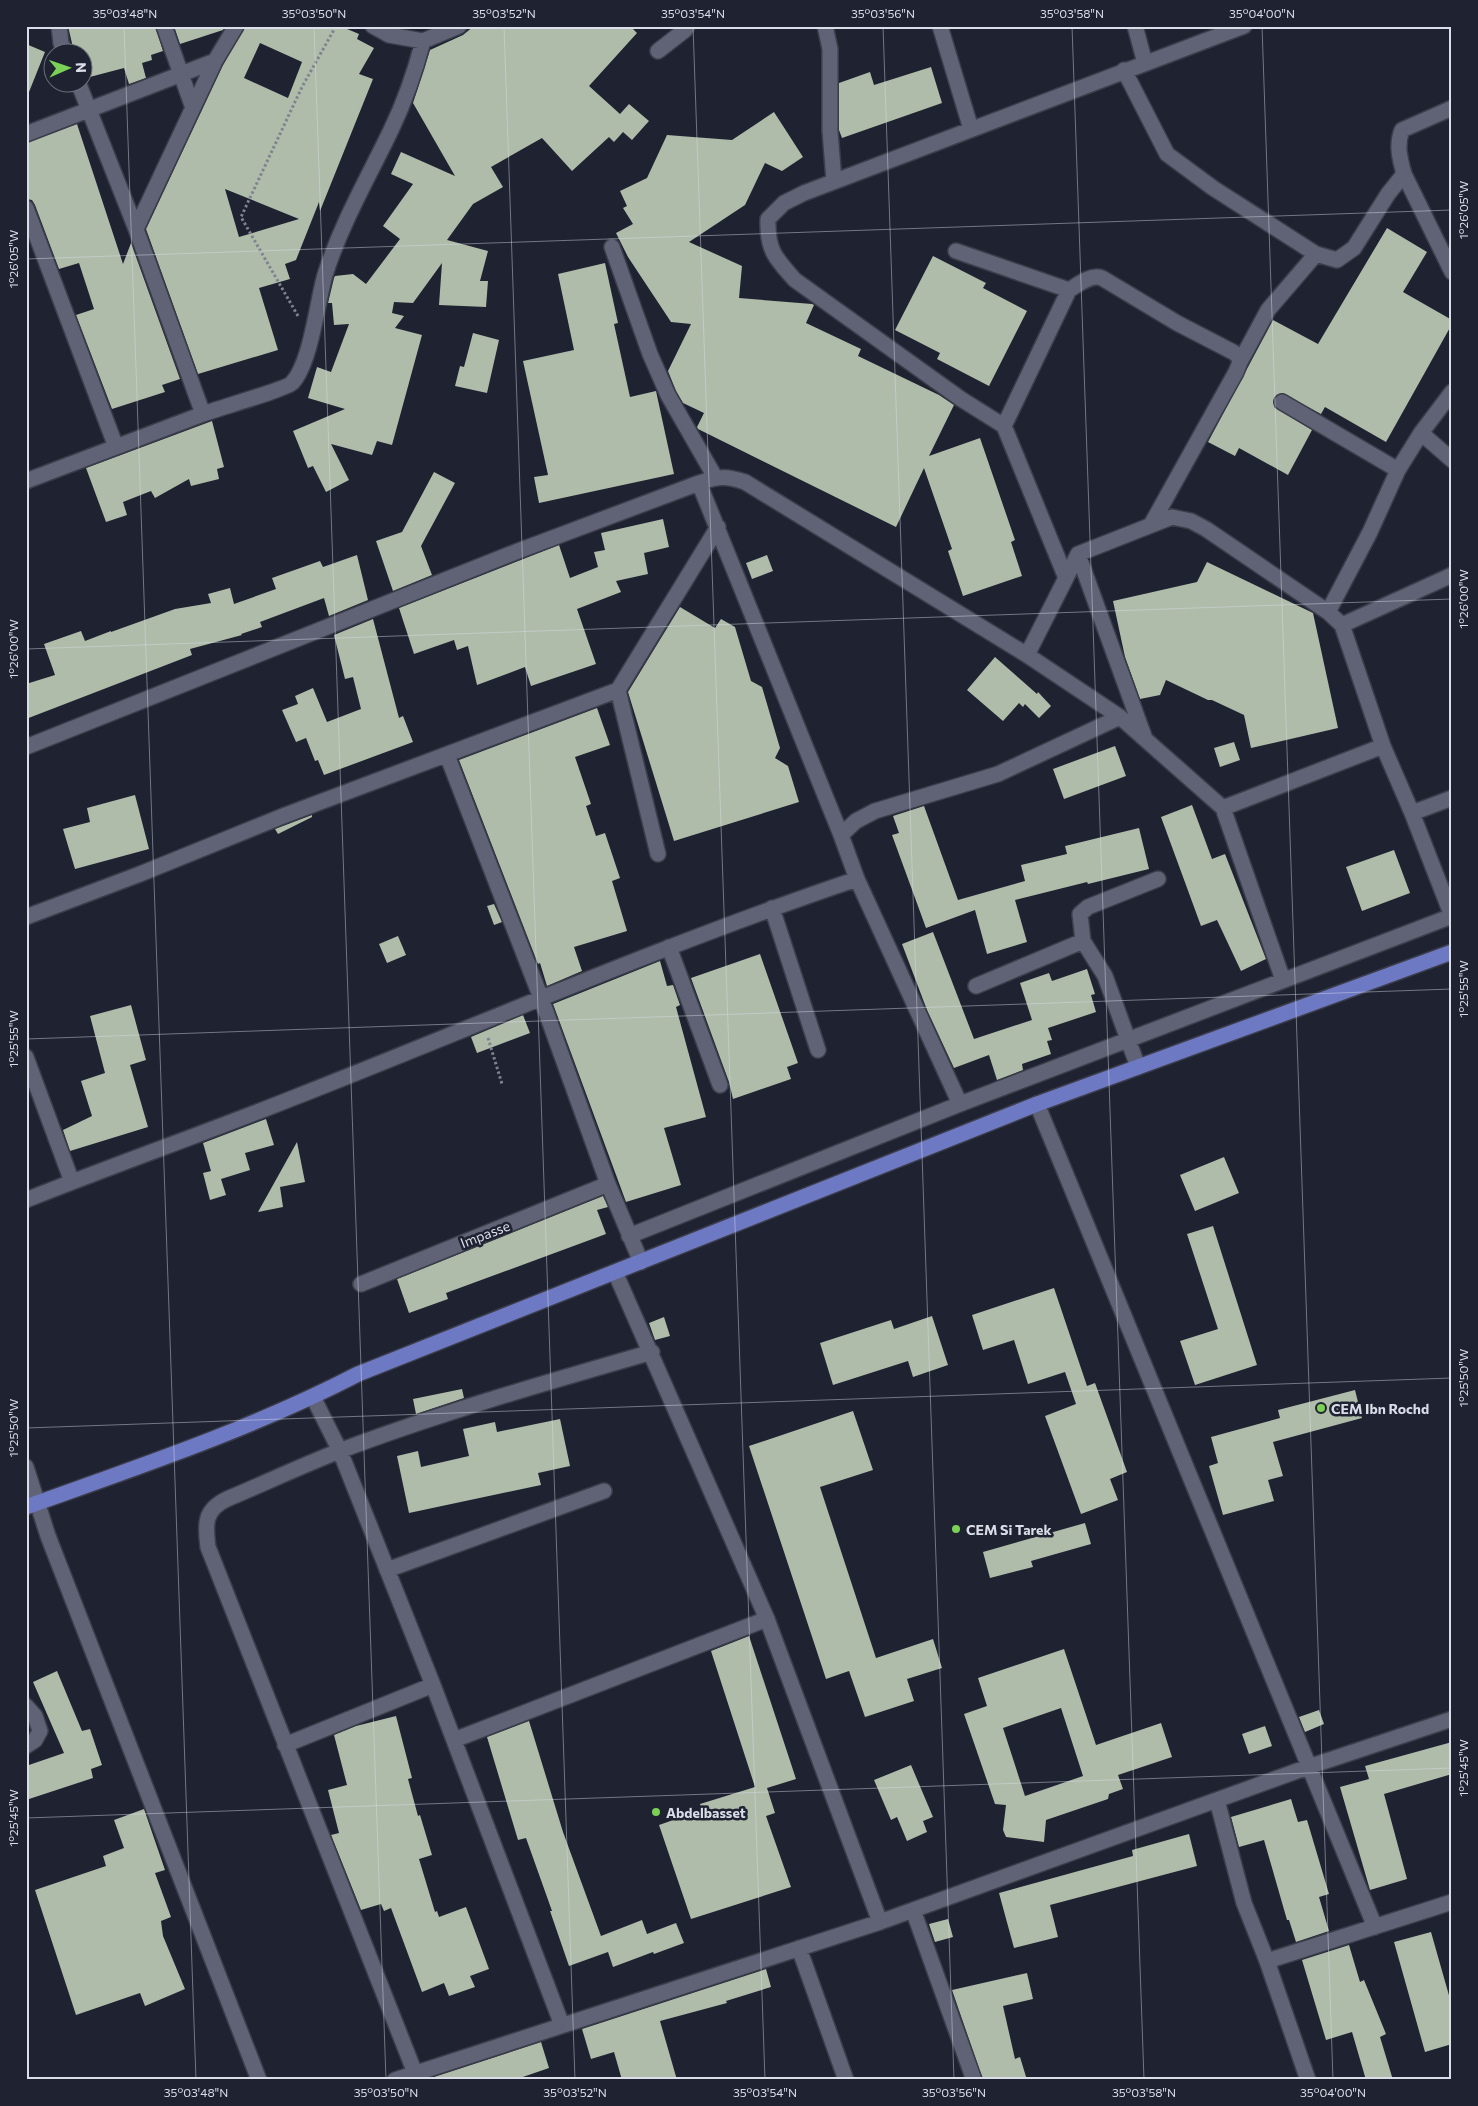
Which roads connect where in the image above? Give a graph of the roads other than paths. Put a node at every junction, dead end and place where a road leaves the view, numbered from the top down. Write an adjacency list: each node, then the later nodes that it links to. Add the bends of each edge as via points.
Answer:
1 (59, 26): 12 (street)
2 (164, 26): 17 (street)
3 (236, 26): 14 (street)
4 (373, 26): 11 (street, via 389,35)
5 (459, 26): 11 (street)
6 (687, 26): 13 (street)
7 (825, 26): 25 (street, via 830,49)
8 (940, 26): 22 (street)
9 (1135, 26): 15 (street)
10 (1244, 26): 15 (street)
11 (423, 41): 36 (street, via 413,79 399,113 357,196 326,274 300,370 291,384)
12 (61, 42)
13 (658, 51)
14 (215, 61): 17 (street); 19 (street)
15 (1145, 63): 16 (street)
16 (1124, 70): 22 (street); 30 (street, via 1167,154 1213,188)
17 (181, 75): 19 (street); 21 (street)
18 (82, 92): 21 (street)
19 (193, 108): 27 (street)
20 (1452, 108): 24 (street, via 1402,130 1399,144)
21 (90, 111): 23 (street); 27 (street)
22 (971, 129): 25 (street)
23 (26, 134)
24 (1404, 174): 30 (street, via 1354,248 1337,260); 31 (street)
25 (834, 181): 37 (street, via 784,203 768,219 767,238 776,258 795,280)
26 (26, 208): 39 (street)
27 (136, 229): 36 (street)
28 (612, 247): 43 (street, via 650,354 668,394)
29 (956, 251): 32 (street)
30 (1316, 254): 33 (street, via 1268,310)
31 (1452, 272)
32 (1069, 290): 33 (street, via 1091,278 1102,278 1233,352); 37 (street)
33 (1240, 362): 45 (street)
34 (1452, 392): 38 (street)
35 (1282, 402): 41 (street)
36 (203, 414): 39 (street)
37 (1004, 426): 49 (street)
38 (1421, 433): 40 (street); 41 (street)
39 (116, 447): 42 (street)
40 (1452, 460)
41 (1398, 470): 50 (street)
42 (27, 477)
43 (715, 477): 44 (street); 52 (street, via 729,476 746,482)
44 (700, 483): 46 (street); 57 (street, via 508,554)
45 (1152, 524): 47 (street); 50 (street, via 1172,517 1191,521)
46 (718, 527): 53 (street); 62 (street)
47 (1078, 554): 49 (street); 55 (street)
48 (1452, 575): 51 (street)
49 (1066, 578): 52 (street)
50 (1328, 612): 51 (street)
51 (1342, 625): 56 (street)
52 (1027, 656): 54 (street)
53 (618, 690): 58 (street); 63 (street)
54 (1120, 717): 55 (street); 62 (street, via 998,774 875,811 856,821)
55 (1144, 736): 60 (street)
56 (1383, 746): 60 (street); 61 (street)
57 (26, 747)
58 (447, 755): 68 (street); 74 (street)
59 (1452, 798): 61 (street)
60 (1223, 808): 72 (street)
61 (1412, 812): 67 (street)
62 (841, 835): 64 (street)
63 (658, 854)
64 (857, 879): 66 (street); 80 (street)
65 (1158, 879): 69 (street, via 1088,907 1080,914)
66 (772, 908): 70 (street); 76 (street)
67 (1452, 916): 72 (street)
68 (26, 917)
69 (1083, 941): 73 (street); 75 (street, via 1105,976)
70 (669, 947): 74 (street); 79 (street)
71 (1452, 952): 78 (main road)
72 (1283, 980): 75 (street)
73 (976, 986)
74 (541, 998): 82 (street); 83 (street)
75 (1129, 1039): 78 (street); 80 (street)
76 (818, 1050)
77 (26, 1057): 82 (street)
78 (1138, 1067): 81 (main road)
79 (720, 1085)
80 (960, 1104): 85 (street)
81 (1037, 1104): 86 (main road); 103 (street)
82 (72, 1182): 84 (street)
83 (608, 1184): 85 (street); 88 (street, Impasse)
84 (26, 1200)
85 (629, 1236): 86 (street)
86 (641, 1262): 87 (main road)
87 (616, 1272): 89 (street); 90 (main road, via 358,1374)
88 (361, 1284)
89 (652, 1352): 91 (street, via 487,1401); 96 (street)
90 (314, 1397): 91 (street); 94 (main road, via 230,1432)
91 (340, 1451): 95 (street); 101 (street, via 216,1504 205,1526 211,1556)
92 (26, 1467): 94 (street)
93 (604, 1491): 95 (street)
94 (32, 1505): 113 (street, via 48,1536)
95 (387, 1570): 97 (street)
96 (768, 1619): 100 (street); 107 (street)
97 (433, 1685): 100 (street); 101 (street)
98 (26, 1706): 102 (street, via 35,1716 40,1731 36,1740)
99 (1452, 1719): 103 (street)
100 (454, 1740): 111 (street)
101 (285, 1745): 112 (street)
102 (26, 1746)
103 (1308, 1766): 104 (street); 108 (street)
104 (1217, 1800): 106 (street); 110 (street, via 1244,1903)
105 (1452, 1902): 108 (street)
106 (913, 1910): 107 (street); 116 (street)
107 (880, 1922): 109 (street)
108 (1375, 1927): 110 (street)
109 (799, 1948): 111 (street); 115 (street)
110 (1267, 1961): 117 (street)
111 (562, 2025): 112 (street)
112 (415, 2073): 114 (street)
113 (259, 2080)
114 (395, 2080)
115 (846, 2080)
116 (974, 2080)
117 (1308, 2080)

